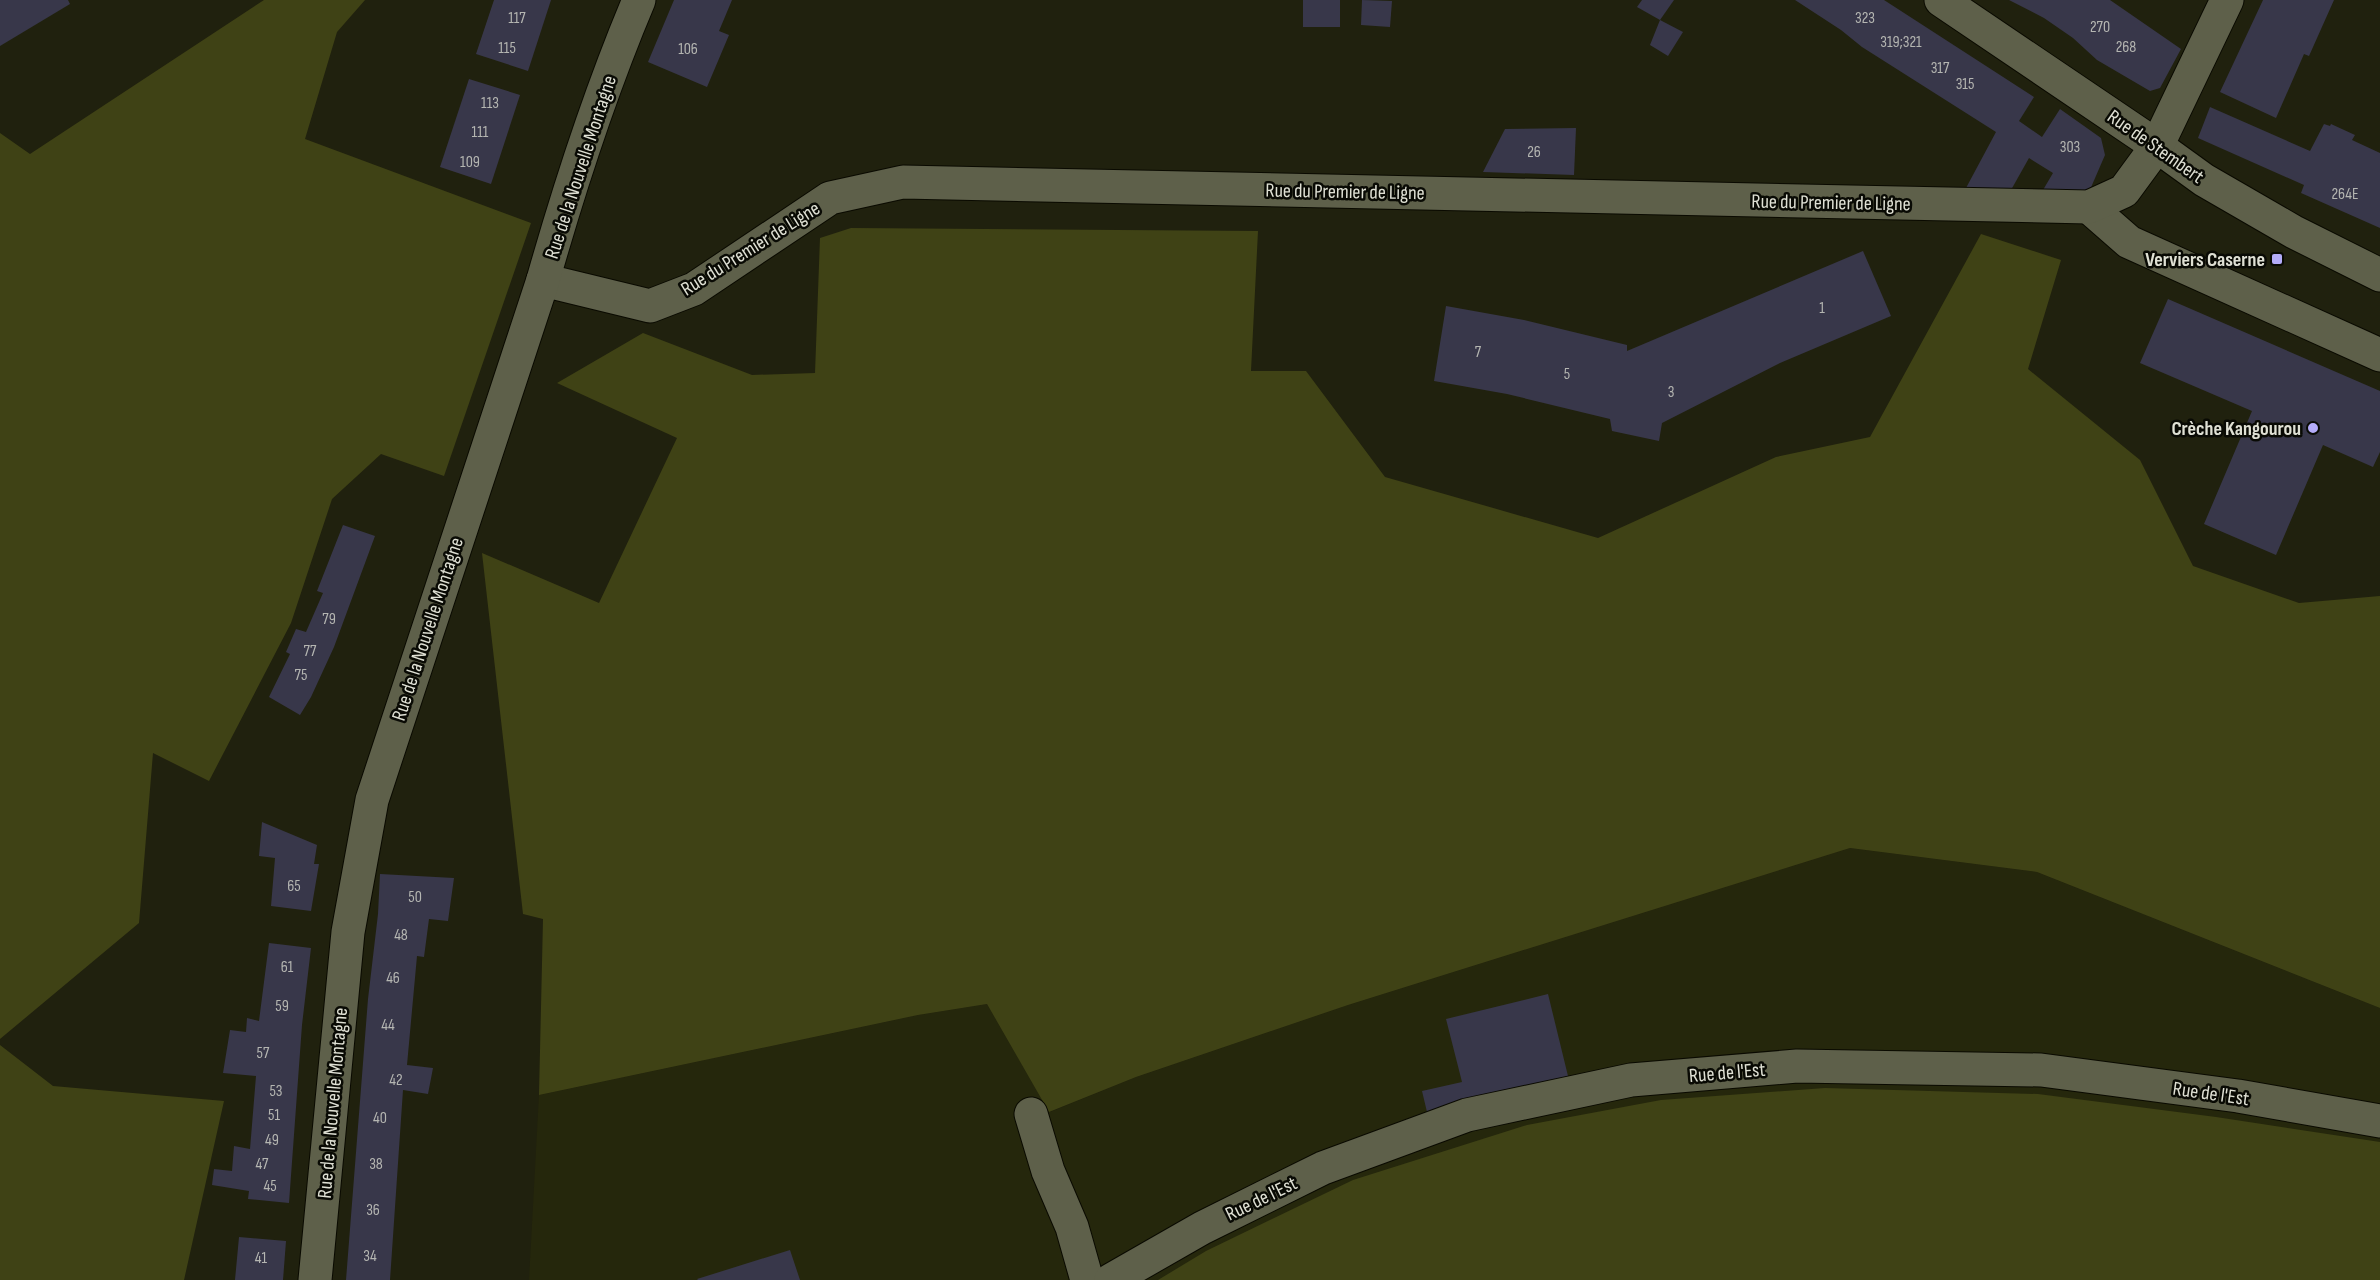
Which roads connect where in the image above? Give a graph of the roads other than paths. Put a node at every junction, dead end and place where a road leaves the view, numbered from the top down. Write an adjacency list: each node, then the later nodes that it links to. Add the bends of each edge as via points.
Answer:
1 (639, 0): 7 (street, Rue de la Nouvelle Montagne)
2 (1941, 0): 4 (street, Rue de Stembert)
3 (2227, 0): 4 (street, Rue du Premier de Ligne)
4 (2157, 146): 5 (street, Rue du Premier de Ligne, via 2124,191); 6 (street, Rue de Stembert, via 2204,180 2294,232)
5 (2089, 207): 7 (street, Rue du Premier de Ligne, via 903,182 830,198 694,289 650,306); 8 (street, via 2129,242)
6 (2380, 275)
7 (543, 280): 11 (street, Rue de la Nouvelle Montagne, via 372,800 348,932)
8 (2380, 355)
9 (1031, 1114): 12 (street)
10 (2380, 1121): 13 (street, Rue de l'Est, via 2238,1096 2041,1070 1797,1066 1631,1080 1467,1115 1323,1168 1202,1228)
11 (315, 1280)
12 (1087, 1280)
13 (1111, 1280)

